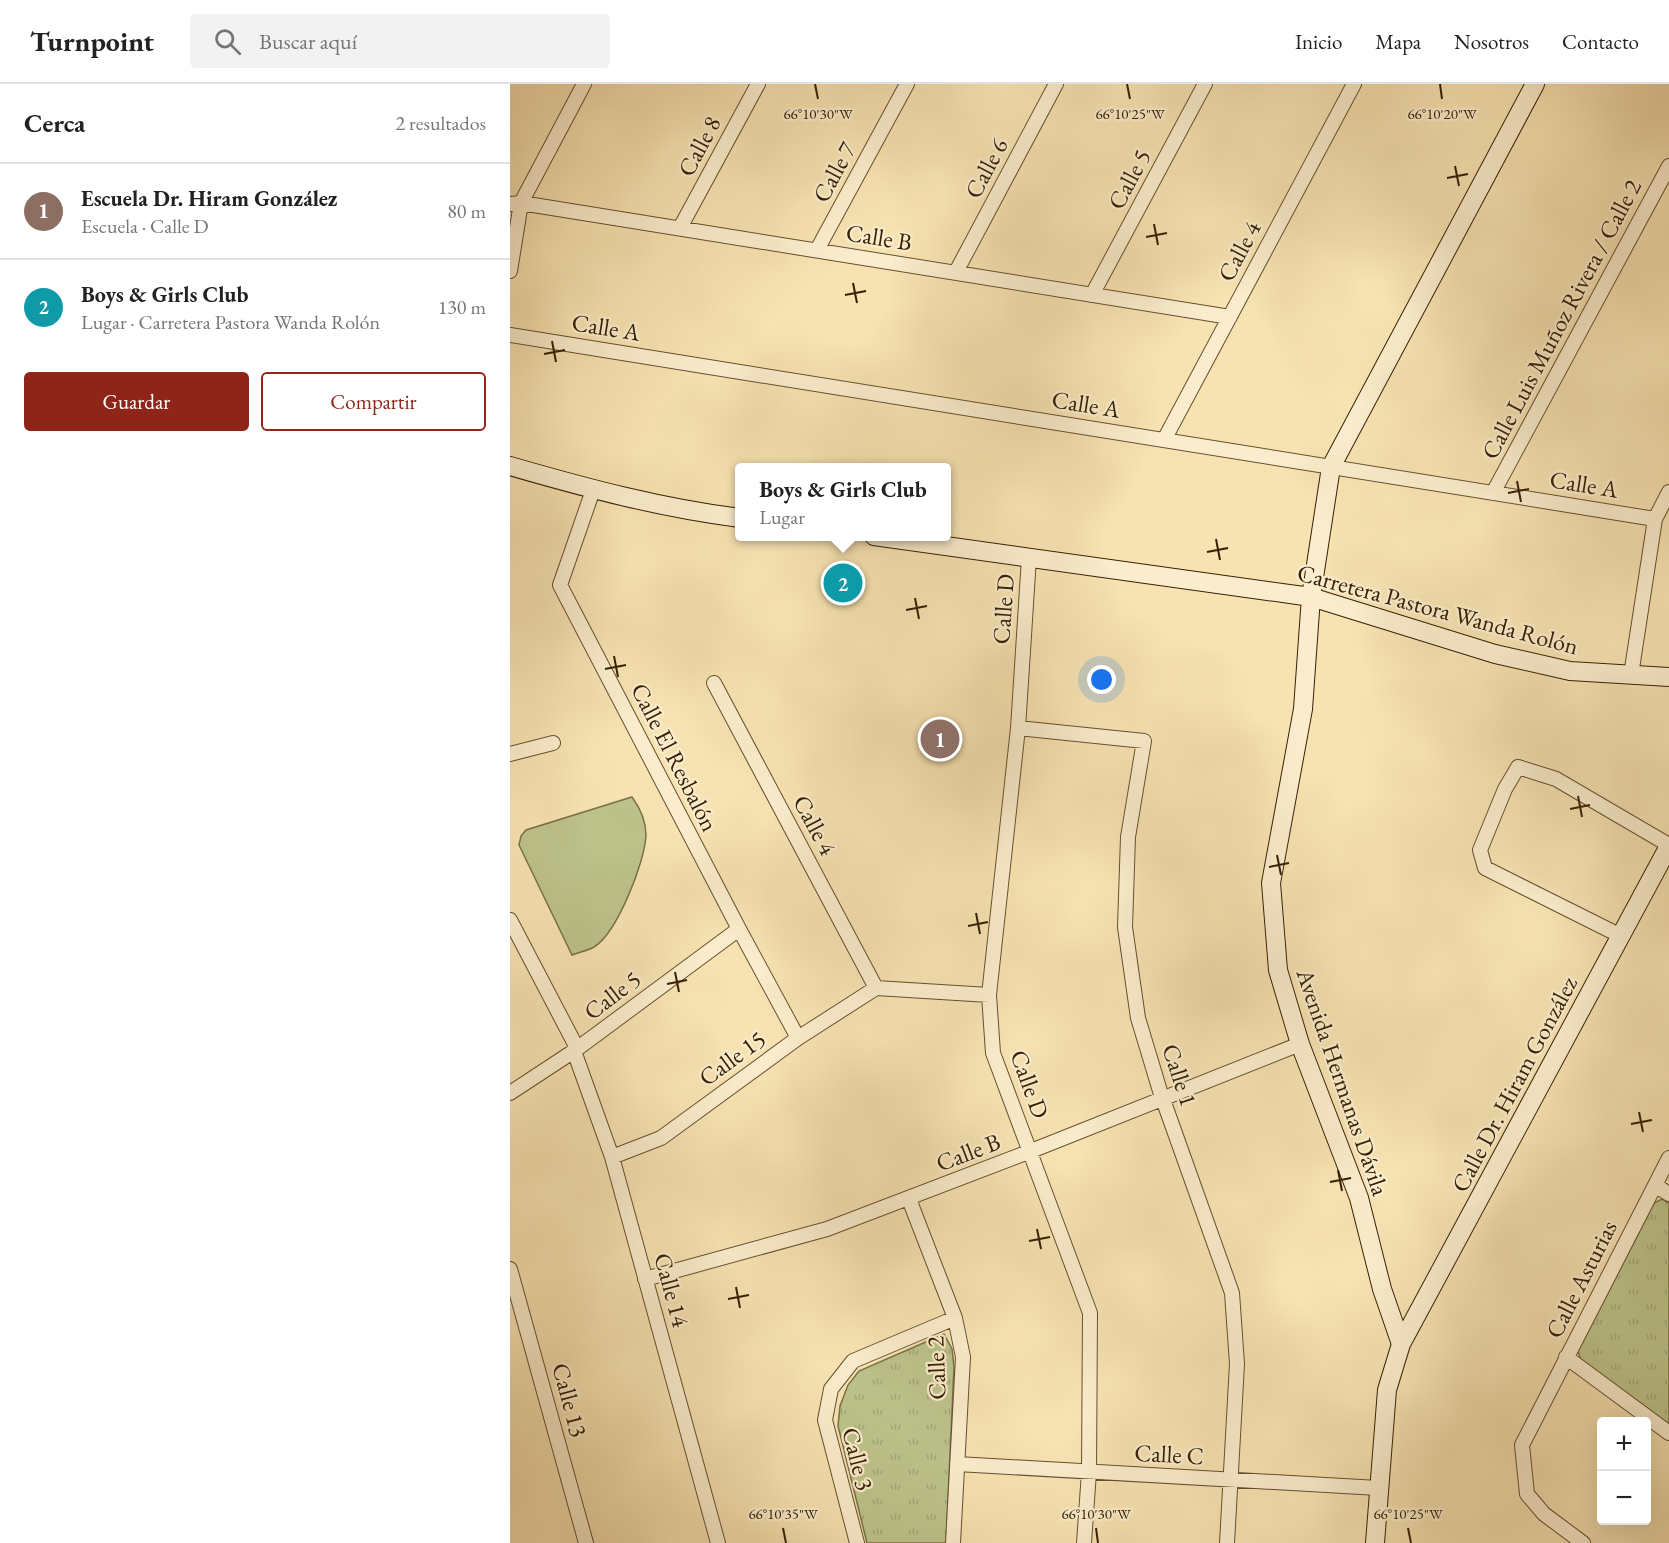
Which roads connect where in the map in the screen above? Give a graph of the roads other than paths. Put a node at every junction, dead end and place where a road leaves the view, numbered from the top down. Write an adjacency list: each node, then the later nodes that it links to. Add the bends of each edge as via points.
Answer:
1 (584, 84): 9 (street)
2 (758, 84): 10 (street, Calle 8)
3 (907, 84): 11 (street, Calle 7)
4 (1056, 84): 13 (street, Calle 6)
5 (1205, 84): 14 (street, Calle 5)
6 (1354, 84): 15 (street, Calle 4)
7 (1535, 84): 19 (street, Avenida Hermanas Dávila)
8 (1669, 166): 22 (street, Calle Luis Muñoz Rivera / Calle 2)
9 (515, 203): 10 (street, Calle B); 12 (street)
10 (680, 228): 11 (street, Calle B)
11 (817, 250): 13 (street, Calle B)
12 (510, 271)
13 (956, 272): 14 (street, Calle B)
14 (1092, 295): 15 (street, Calle B)
15 (1230, 317): 17 (street, Calle 4)
16 (510, 335): 17 (street, Calle A)
17 (1164, 440): 19 (street, Calle A)
18 (510, 466): 20 (street)
19 (1331, 467): 22 (street, Calle A); 27 (street, Avenida Hermanas Dávila)
20 (593, 490): 23 (street); 36 (street, Calle El Resbalón, via 560,585 630,731)
21 (1669, 492): 24 (street)
22 (1494, 493): 24 (street, Calle A)
23 (735, 517)
24 (1655, 519): 28 (street)
25 (904, 541): 26 (street, Carretera Pastora Wanda Rolón)
26 (1029, 558): 27 (street, Carretera Pastora Wanda Rolón); 31 (street, Calle D)
27 (1311, 597): 28 (street, Carretera Pastora Wanda Rolón, via 1495,654 1570,671); 41 (street, Avenida Hermanas Dávila, via 1303,709 1272,883 1278,970)
28 (1631, 675): 29 (street, Carretera Pastora Wanda Rolón)
29 (1669, 677)
30 (714, 683): 38 (street, Calle 4)
31 (1018, 728): 39 (street, Calle D); 44 (street, Calle 1, via 1144,741 1128,837 1125,927 1138,1018)
32 (553, 743): 33 (street)
33 (510, 754)
34 (1669, 845): 37 (street, Calle Dr. Hiram González); 37 (street, via 1556,779 1518,767 1505,789 1480,850 1485,868)
35 (510, 920): 42 (street)
36 (739, 929): 40 (street, Calle El Resbalón); 42 (street, Calle 5)
37 (1621, 936): 54 (street, Calle Dr. Hiram González)
38 (876, 987): 39 (street); 40 (street, Calle 15)
39 (990, 995): 45 (street, Calle D, via 993,1053)
40 (798, 1038): 46 (street, Calle 15, via 660,1138)
41 (1300, 1044): 44 (street, Calle B); 54 (street, Avenida Hermanas Dávila, via 1359,1198 1382,1290)
42 (575, 1050): 43 (street, Calle 5); 46 (street, Calle 14)
43 (510, 1093)
44 (1163, 1098): 45 (street, Calle B); 59 (street, Calle 1, via 1232,1293 1237,1364)
45 (1031, 1151): 50 (street, Calle B); 58 (street, Calle D, via 1090,1313)
46 (612, 1157): 52 (street, Calle 14)
47 (1669, 1158): 48 (street, Calle Asturias)
48 (1655, 1185): 49 (street); 55 (street, Calle Asturias)
49 (1669, 1194)
50 (909, 1199): 52 (street, Calle B, via 827,1229); 53 (street, Calle 2)
51 (510, 1269): 61 (street, Calle 13)
52 (645, 1279): 62 (street, Calle 14)
53 (956, 1318): 57 (street, Calle 2, via 963,1357); 63 (street, Calle 3, via 853,1361 831,1389 825,1420)
54 (1401, 1344): 60 (street, via 1387,1390)
55 (1566, 1357): 56 (street); 68 (street, Calle Asturias, via 1522,1445 1527,1494 1544,1514)
56 (1669, 1433)
57 (957, 1464): 58 (street, Calle C); 64 (street, Calle 2)
58 (1089, 1472): 59 (street, Calle C); 65 (street, Calle D)
59 (1231, 1480): 60 (street, Calle C); 66 (street, Calle 1)
60 (1378, 1488): 67 (street)
61 (586, 1543)
62 (718, 1543)
63 (857, 1543)
64 (952, 1543)
65 (1084, 1543)
66 (1227, 1543)
67 (1375, 1543)
68 (1583, 1543)

